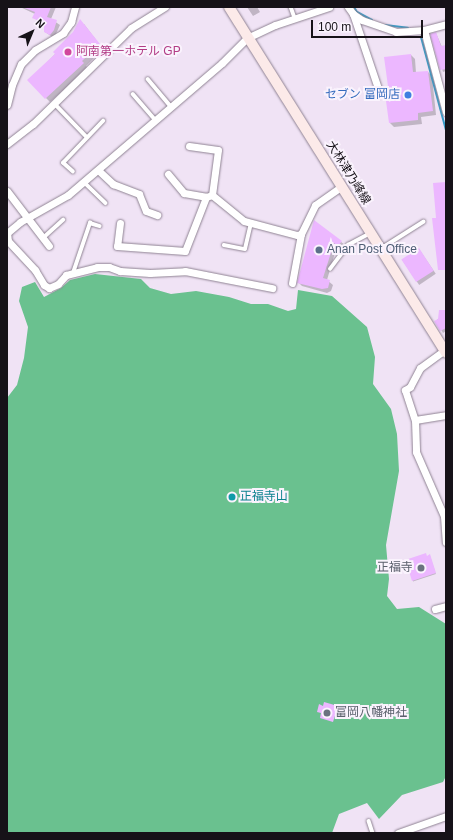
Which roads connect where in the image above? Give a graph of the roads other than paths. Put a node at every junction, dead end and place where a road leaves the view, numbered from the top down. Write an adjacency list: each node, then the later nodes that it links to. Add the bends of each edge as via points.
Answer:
1 (75, 7): 13 (street, via 71,22 63,33 34,50)
2 (165, 7): 16 (street, via 131,28)
3 (229, 7): 11 (main road, 大林津乃峰線)
4 (291, 7): 8 (lane)
5 (328, 7): 8 (street)
6 (348, 7): 7 (street)
7 (353, 14): 10 (street, via 396,32); 15 (street)
8 (295, 19): 11 (street, via 275,24)
9 (446, 24): 10 (street)
10 (424, 30): 19 (street)
11 (247, 38): 18 (street); 29 (main road, 大林津乃峰線)
12 (148, 79): 18 (lane)
13 (9, 83): 17 (street)
14 (132, 94): 20 (lane)
15 (380, 94)
16 (54, 104): 22 (lane); 23 (street)
17 (7, 105)
18 (171, 106): 20 (street)
19 (446, 112)
20 (156, 120): 25 (street)
21 (103, 121): 22 (lane)
22 (87, 137): 26 (lane, via 63,163)
23 (7, 144)
24 (189, 146): 31 (street, via 218,150)
25 (98, 170): 28 (street); 33 (street, via 112,184 139,194 146,212)
26 (73, 172)
27 (168, 174): 31 (street, via 184,193)
28 (84, 182): 32 (lane); 34 (street, via 54,206)
29 (342, 187): 41 (main road, 大林津乃峰線); 42 (street, via 315,205)
30 (7, 190): 34 (street)
31 (209, 196): 37 (street, via 185,252 117,246); 38 (street)
32 (106, 203)
33 (156, 215)
34 (26, 218): 40 (street); 43 (street)
35 (63, 220): 43 (lane)
36 (423, 222): 47 (lane)
37 (120, 223)
38 (251, 223): 42 (street); 45 (lane, via 245,249)
39 (100, 226): 49 (lane, via 90,223)
40 (7, 233): 44 (street)
41 (370, 233): 47 (main road, 大林津乃峰線); 48 (lane, via 348,245)
42 (301, 234): 50 (street)
43 (42, 239): 46 (street)
44 (8, 241): 49 (street, via 49,288)
45 (224, 245)
46 (49, 246)
47 (380, 249): 52 (main road, 大林津乃峰線)
48 (330, 269)
49 (72, 273): 51 (street, via 97,267 150,273 185,271)
50 (292, 283)
51 (272, 288)
52 (445, 351): 54 (street, via 420,368 410,388 405,390)
53 (446, 415): 54 (street)
54 (415, 420): 55 (street, via 416,452 444,516)
55 (446, 542)
56 (446, 606): 57 (street)
57 (435, 609)
58 (446, 816): 60 (street)
59 (369, 821): 61 (lane)
60 (403, 832)
61 (373, 833)

